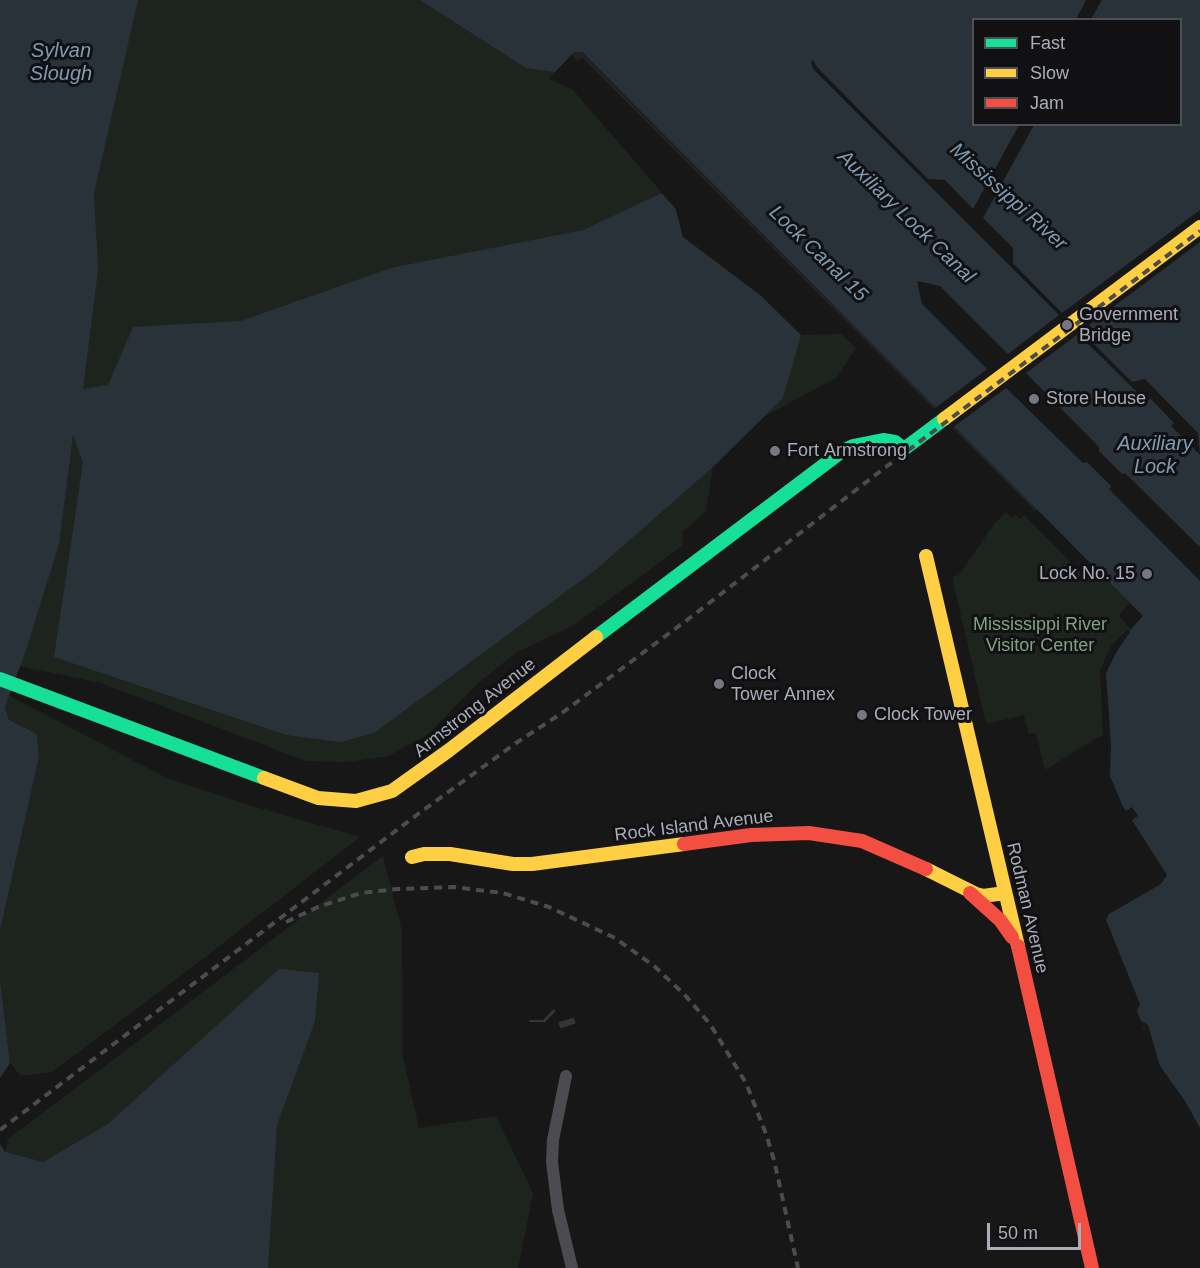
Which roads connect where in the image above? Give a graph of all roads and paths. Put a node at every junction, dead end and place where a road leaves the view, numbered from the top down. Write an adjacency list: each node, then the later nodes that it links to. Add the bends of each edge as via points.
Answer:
1 (1200, 227): 3 (street, Armstrong Avenue, via 904,449 883,440 841,452 448,752 389,792 356,801 318,798)
2 (926, 556): 6 (street, Rodman Avenue)
3 (0, 679)
4 (412, 857): 5 (street, Rock Island Avenue, via 450,854 531,864 751,835 809,833 862,841)
5 (965, 889): 6 (street, Rock Island Avenue, via 983,896); 7 (street, via 1000,920)
6 (1005, 893): 7 (street, Rodman Avenue)
7 (1017, 943): 10 (street, Rodman Avenue)
8 (566, 1076): 9 (street, via 552,1162 558,1210)
9 (572, 1268)
10 (1092, 1268)

